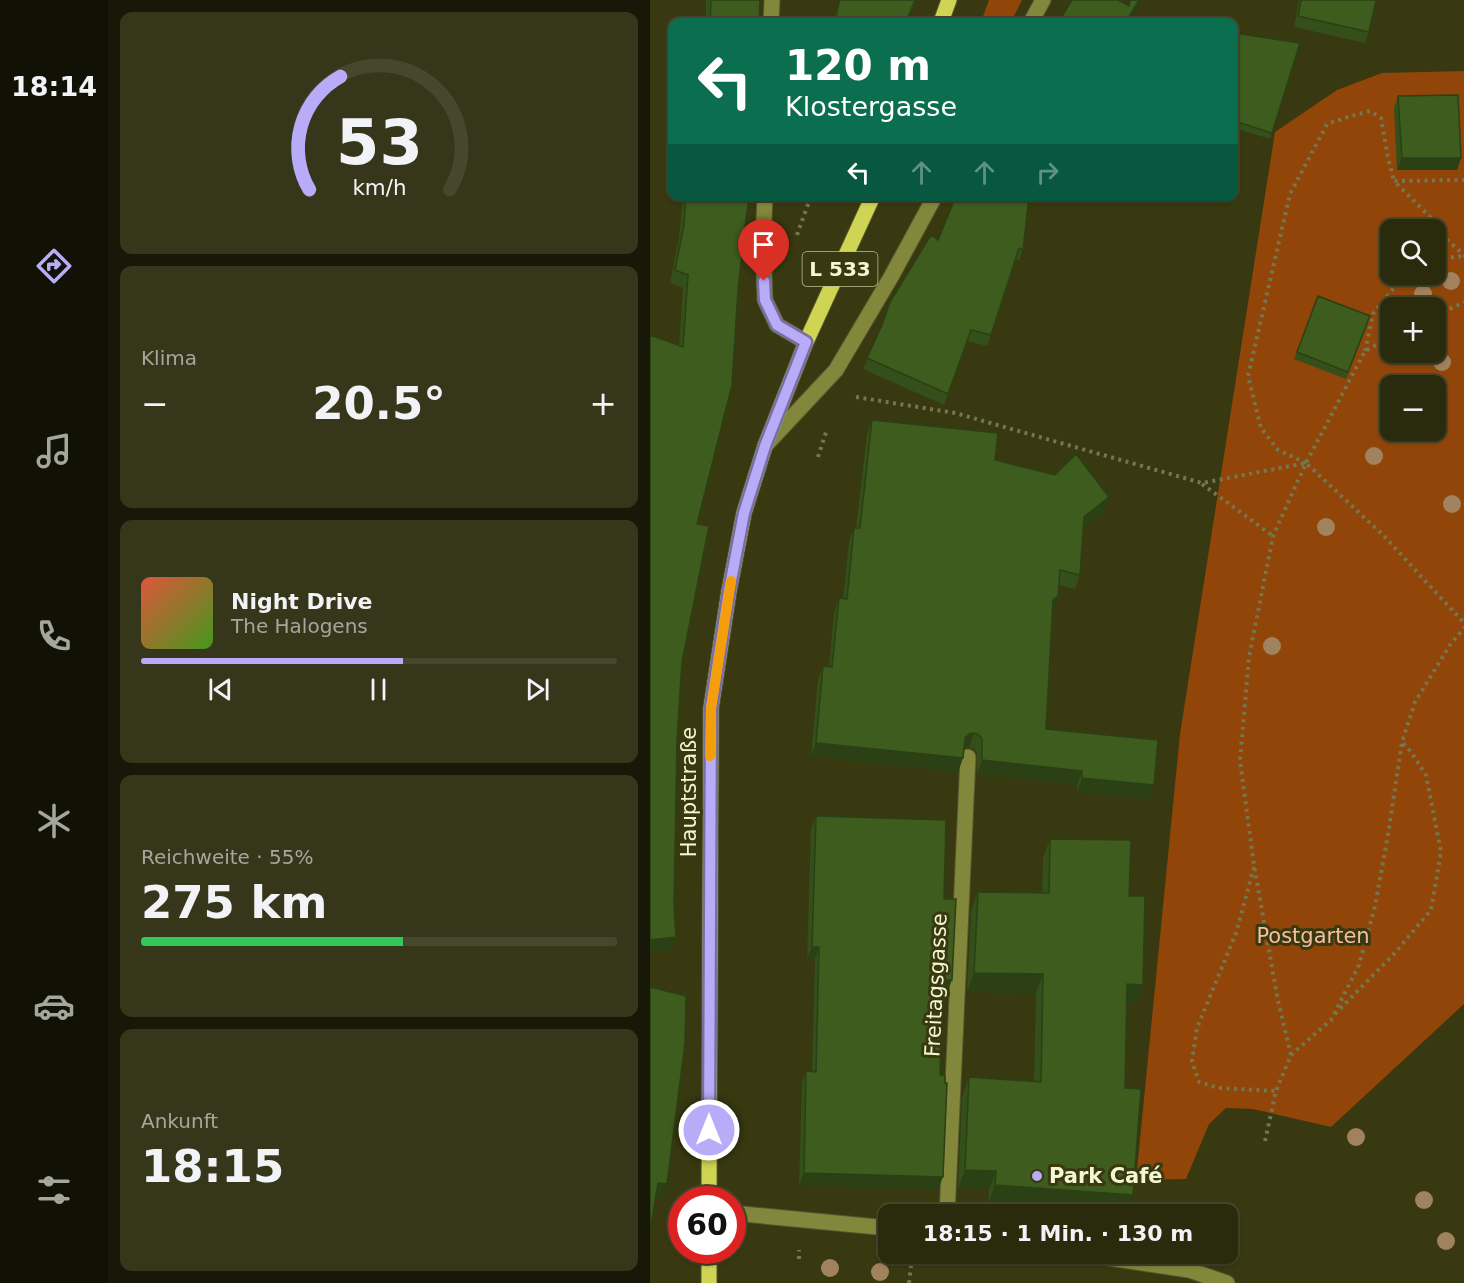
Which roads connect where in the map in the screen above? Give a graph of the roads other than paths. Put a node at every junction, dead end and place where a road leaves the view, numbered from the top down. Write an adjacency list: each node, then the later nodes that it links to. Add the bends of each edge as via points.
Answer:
1 (772, 0): 4 (street)
2 (949, 0): 5 (main road)
3 (1043, 0): 6 (street)
4 (771, 18)
5 (942, 18)
6 (1033, 18)
7 (765, 201): 10 (street, via 765,300 777,325)
8 (871, 201): 10 (main road, Hauptstraße / L 533)
9 (932, 201): 11 (street, via 836,370)
10 (806, 342): 11 (main road, Hauptstraße / L 533)
11 (765, 446): 13 (main road, Hauptstraße / L 533, via 744,513 711,708)
12 (968, 758): 14 (street, Freitagsgasse)
13 (709, 1186)
14 (948, 1204)
15 (746, 1214): 16 (street)
16 (878, 1227)
17 (709, 1264): 19 (main road)
18 (1149, 1264): 20 (street, via 1189,1270)
19 (709, 1283)
20 (1227, 1283)

